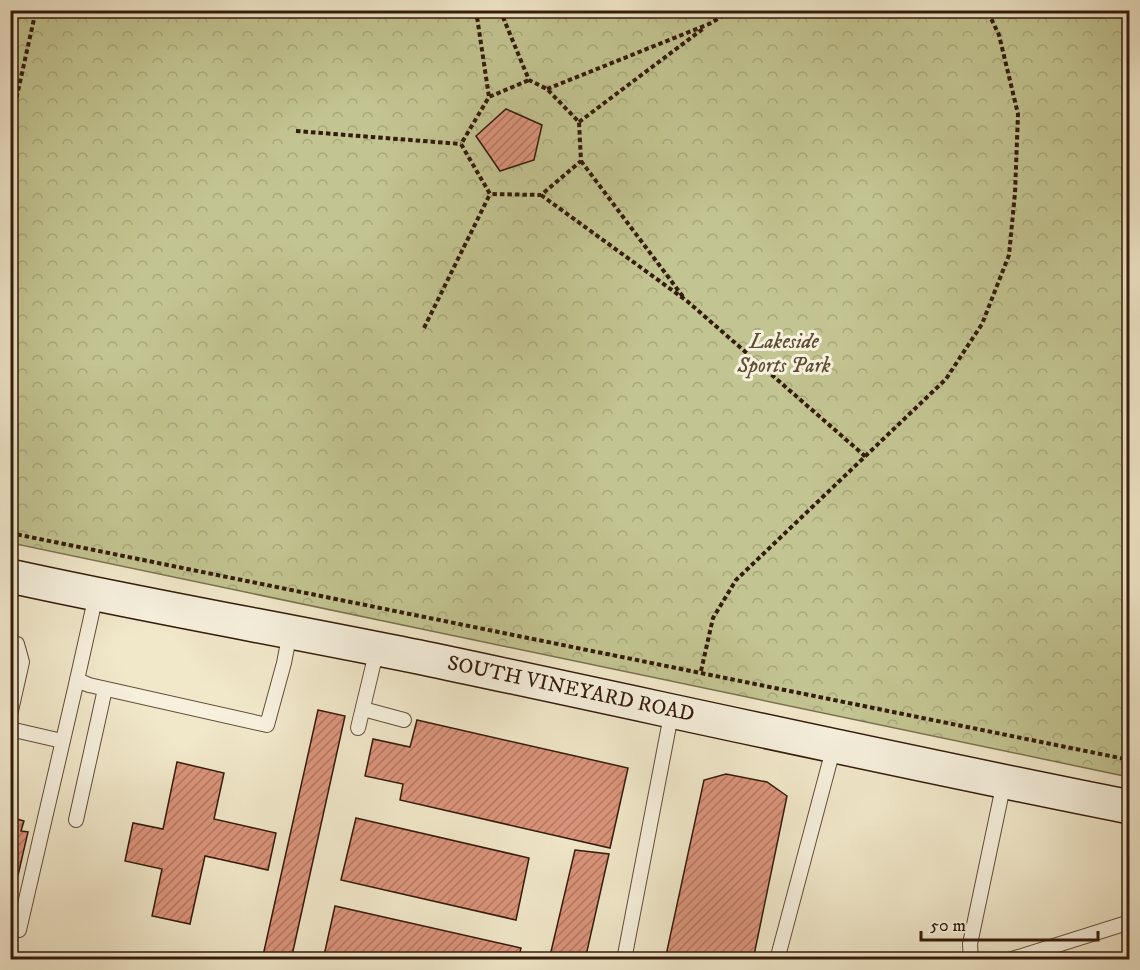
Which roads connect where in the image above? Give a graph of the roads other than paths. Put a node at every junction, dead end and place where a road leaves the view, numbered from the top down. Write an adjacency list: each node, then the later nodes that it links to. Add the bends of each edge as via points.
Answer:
1 (10, 576): 2 (street, SOUTH VINEYARD ROAD)
2 (96, 595): 3 (street, SOUTH VINEYARD ROAD); 6 (lane)
3 (290, 632): 5 (street, SOUTH VINEYARD ROAD); 7 (lane, via 267,725)
4 (10, 642): 10 (lane, via 17,644 22,662)
5 (377, 649): 8 (lane); 9 (street, SOUTH VINEYARD ROAD)
6 (77, 680): 7 (lane); 14 (lane)
7 (105, 689): 18 (lane)
8 (363, 709): 11 (lane); 12 (lane)
9 (672, 710): 15 (street, SOUTH VINEYARD ROAD); 21 (lane)
10 (10, 715)
11 (404, 720)
12 (358, 728)
13 (10, 729): 14 (lane)
14 (62, 741): 20 (lane)
15 (834, 746): 16 (street, SOUTH VINEYARD ROAD); 22 (lane)
16 (1004, 782): 17 (street, SOUTH VINEYARD ROAD); 23 (lane, via 969,944)
17 (1130, 807)
18 (76, 820)
19 (1130, 922): 24 (lane)
20 (19, 930)
21 (624, 960)
22 (777, 960)
23 (971, 960)
24 (1010, 960)

